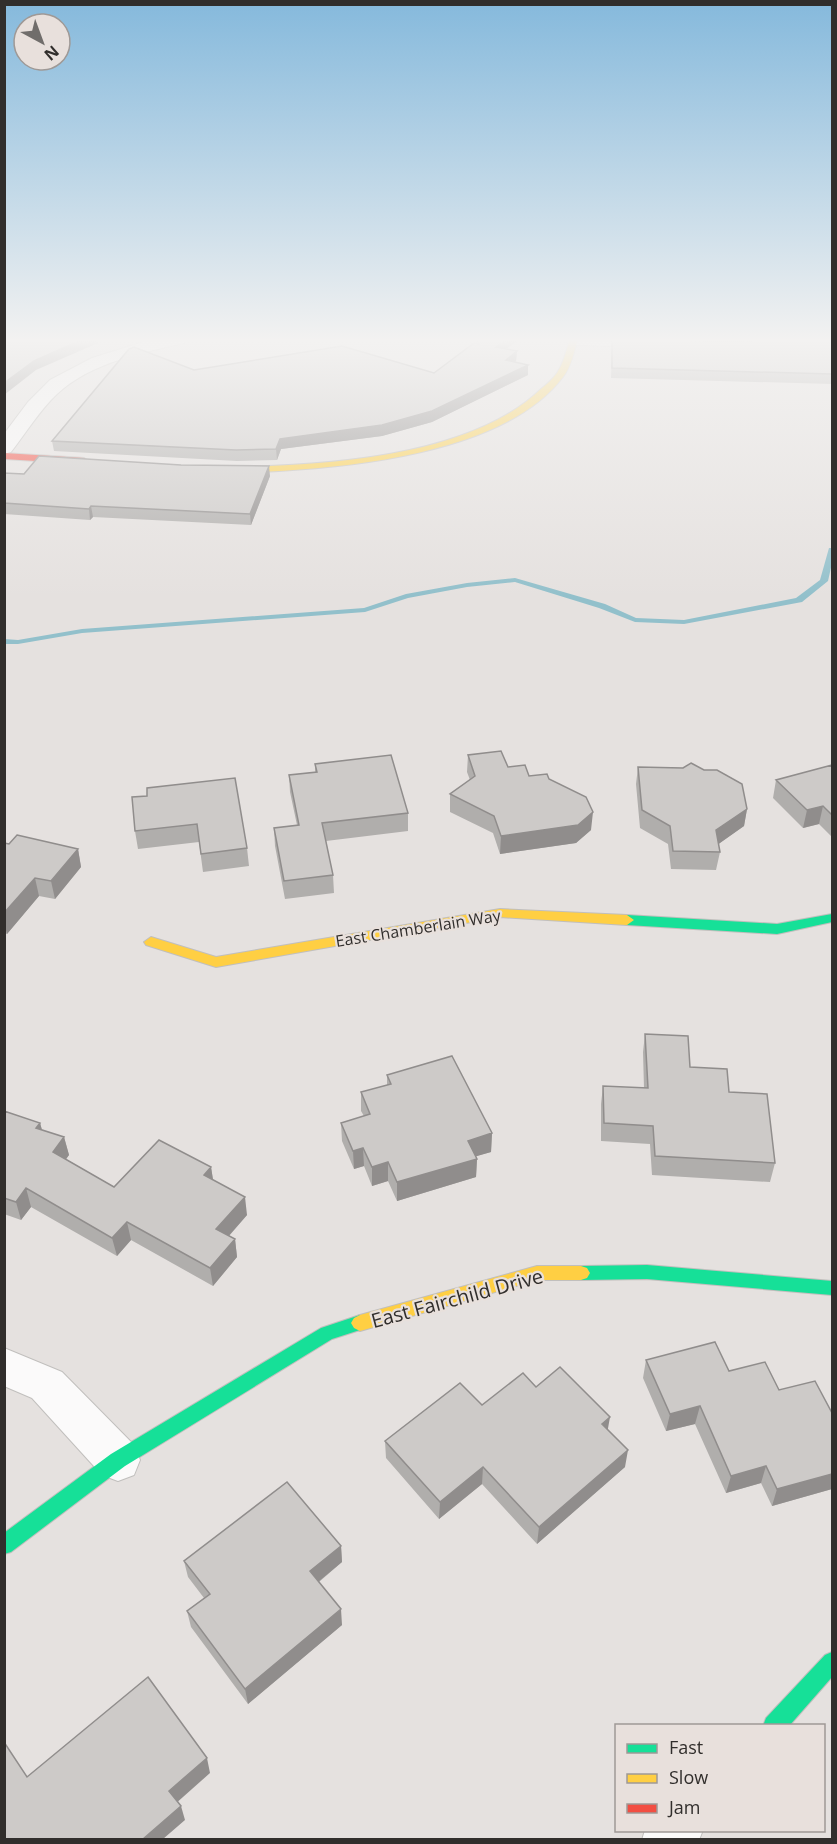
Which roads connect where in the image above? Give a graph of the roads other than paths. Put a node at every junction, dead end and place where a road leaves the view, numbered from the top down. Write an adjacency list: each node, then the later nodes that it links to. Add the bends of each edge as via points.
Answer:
1 (23, 425): 3 (street)
2 (491, 425): 6 (street, via 471,435 385,457 284,470)
3 (4, 448)
4 (4, 456): 5 (street)
5 (96, 462)
6 (211, 469)
7 (832, 918): 8 (street, East Chamberlain Way, via 777,929 500,913 216,962)
8 (151, 942)
9 (832, 1288): 11 (street, East Fairchild Drive, via 647,1272 537,1273 327,1333)
10 (4, 1366): 11 (street, via 47,1385)
11 (118, 1460): 12 (street, East Fairchild Drive)
12 (4, 1545)
13 (832, 1662): 14 (street)
14 (775, 1724)

